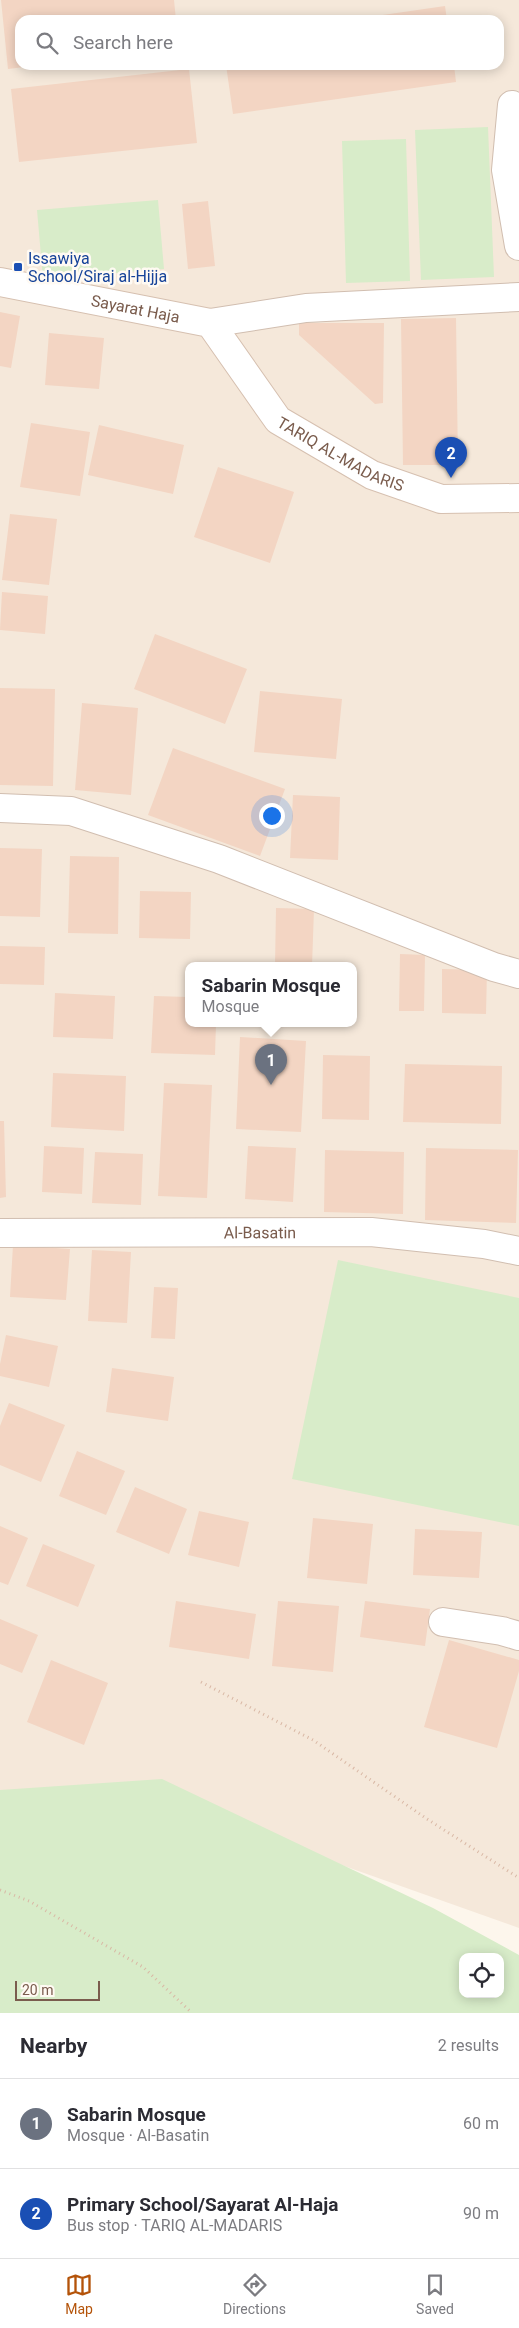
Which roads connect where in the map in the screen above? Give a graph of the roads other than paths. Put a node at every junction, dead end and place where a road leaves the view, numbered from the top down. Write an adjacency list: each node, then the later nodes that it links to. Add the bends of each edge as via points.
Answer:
1 (512, 105): 2 (street, via 506,170)
2 (519, 246)
3 (0, 282): 5 (street, Sayarat Haja)
4 (519, 296): 5 (street, Sayarat Haja, via 306,308)
5 (210, 323): 6 (street, TARIQ AL-MADARIS, via 278,420 372,475 441,499)
6 (519, 498)
7 (0, 808): 8 (street, via 71,811 219,859)
8 (519, 974)
9 (0, 1233): 10 (street, Al-Basatin, via 371,1232)
10 (519, 1251)
11 (443, 1622): 12 (street)
12 (519, 1636)

